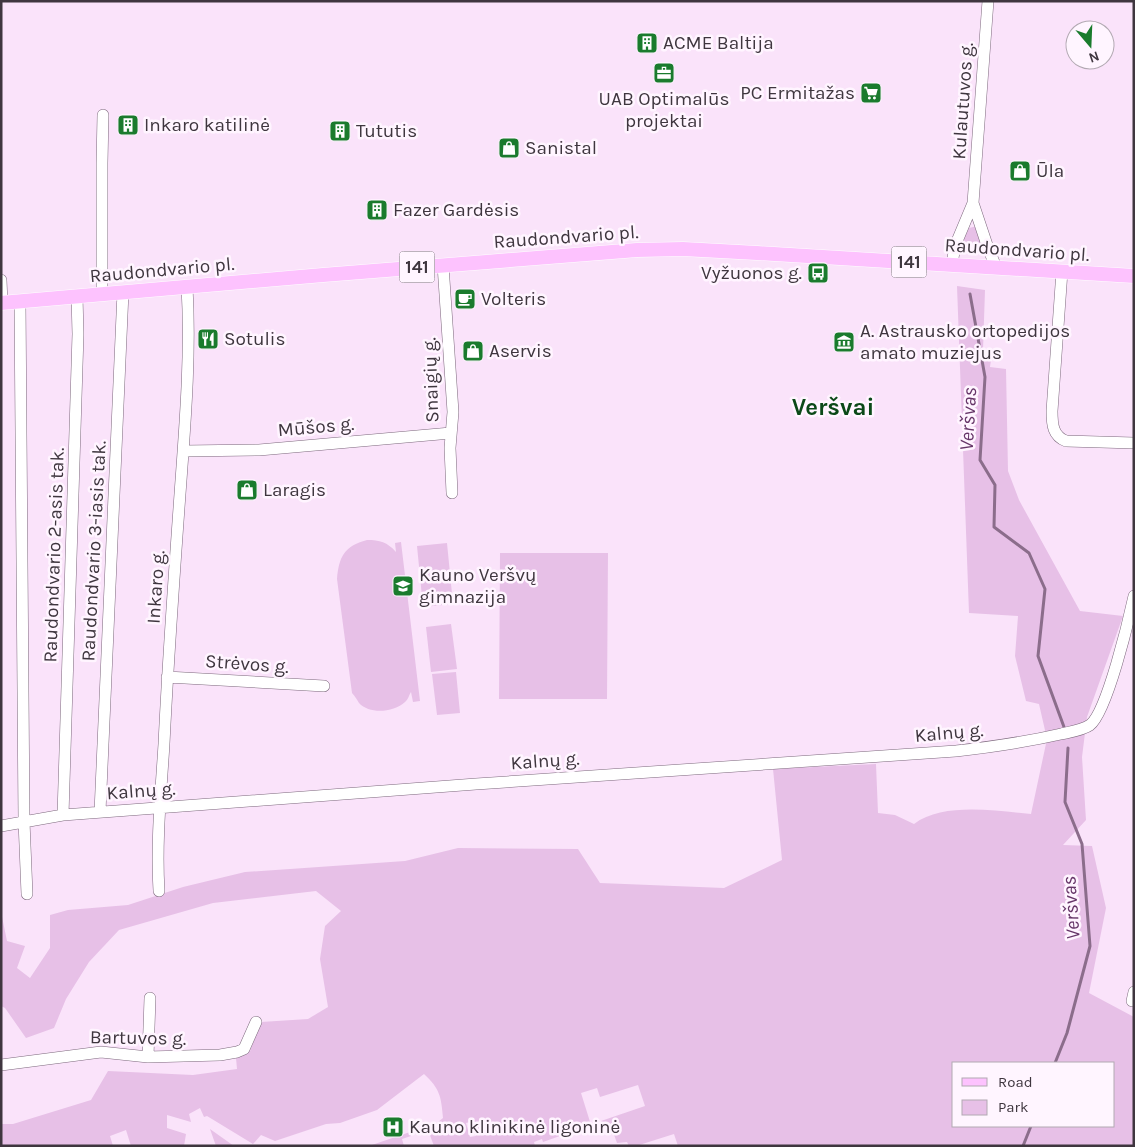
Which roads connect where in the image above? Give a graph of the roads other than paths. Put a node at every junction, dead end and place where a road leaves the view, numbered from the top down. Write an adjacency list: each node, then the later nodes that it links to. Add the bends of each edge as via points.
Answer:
1 (988, 1): 3 (street, Kulautuvos g.)
2 (103, 115): 12 (street)
3 (974, 203): 4 (street, Kulautuvos g., via 958,238); 6 (street, Kulautuvos g.)
4 (952, 264): 5 (main road, Raudondvario pl. / 141, via 674,250 606,251); 6 (main road, Raudondvario pl. / 141)
5 (443, 265): 10 (main road, Raudondvario pl. / 141); 16 (street, Snaigių g., via 452,412)
6 (996, 267): 7 (main road, Raudondvario pl. / 141)
7 (1062, 272): 8 (main road, Raudondvario pl. / 141); 17 (street, via 1052,411 1056,434 1066,441)
8 (1134, 276)
9 (1, 280): 15 (street)
10 (187, 286): 11 (main road, Raudondvario pl. / 141); 18 (street, Inkaro g., via 189,346)
11 (123, 292): 12 (main road, Raudondvario pl. / 141); 25 (street, Raudondvario 3-iasis tak.)
12 (102, 294): 13 (main road, Raudondvario pl. / 141)
13 (77, 296): 14 (main road, Raudondvario pl. / 141); 26 (street, Raudondvario 2-asis tak.)
14 (20, 302): 15 (main road, Raudondvario pl. / 141); 27 (street)
15 (2, 303)
16 (450, 433): 18 (street, Mūšos g., via 259,450); 19 (street, Snaigių g.)
17 (1134, 443)
18 (184, 451): 22 (street, Inkaro g.)
19 (452, 493)
20 (1134, 596): 21 (street)
21 (1131, 626): 24 (street, Kalnų g., via 1106,696 1090,725 1001,746)
22 (167, 677): 23 (street, Strėvos g.); 24 (street, Inkaro g.)
23 (324, 686)
24 (160, 807): 25 (street, Kalnų g.); 29 (street, Inkaro g.)
25 (100, 812): 26 (street, Kalnų g.)
26 (63, 814): 27 (street, Kalnų g.)
27 (24, 821): 28 (street, Kalnų g.); 30 (street)
28 (1, 826)
29 (159, 891)
30 (27, 894)
31 (150, 998): 33 (street)
32 (256, 1022): 33 (street, Bartuvos g., via 248,1044 237,1052)
33 (148, 1057): 34 (street, Bartuvos g., via 101,1052)
34 (1, 1065)

